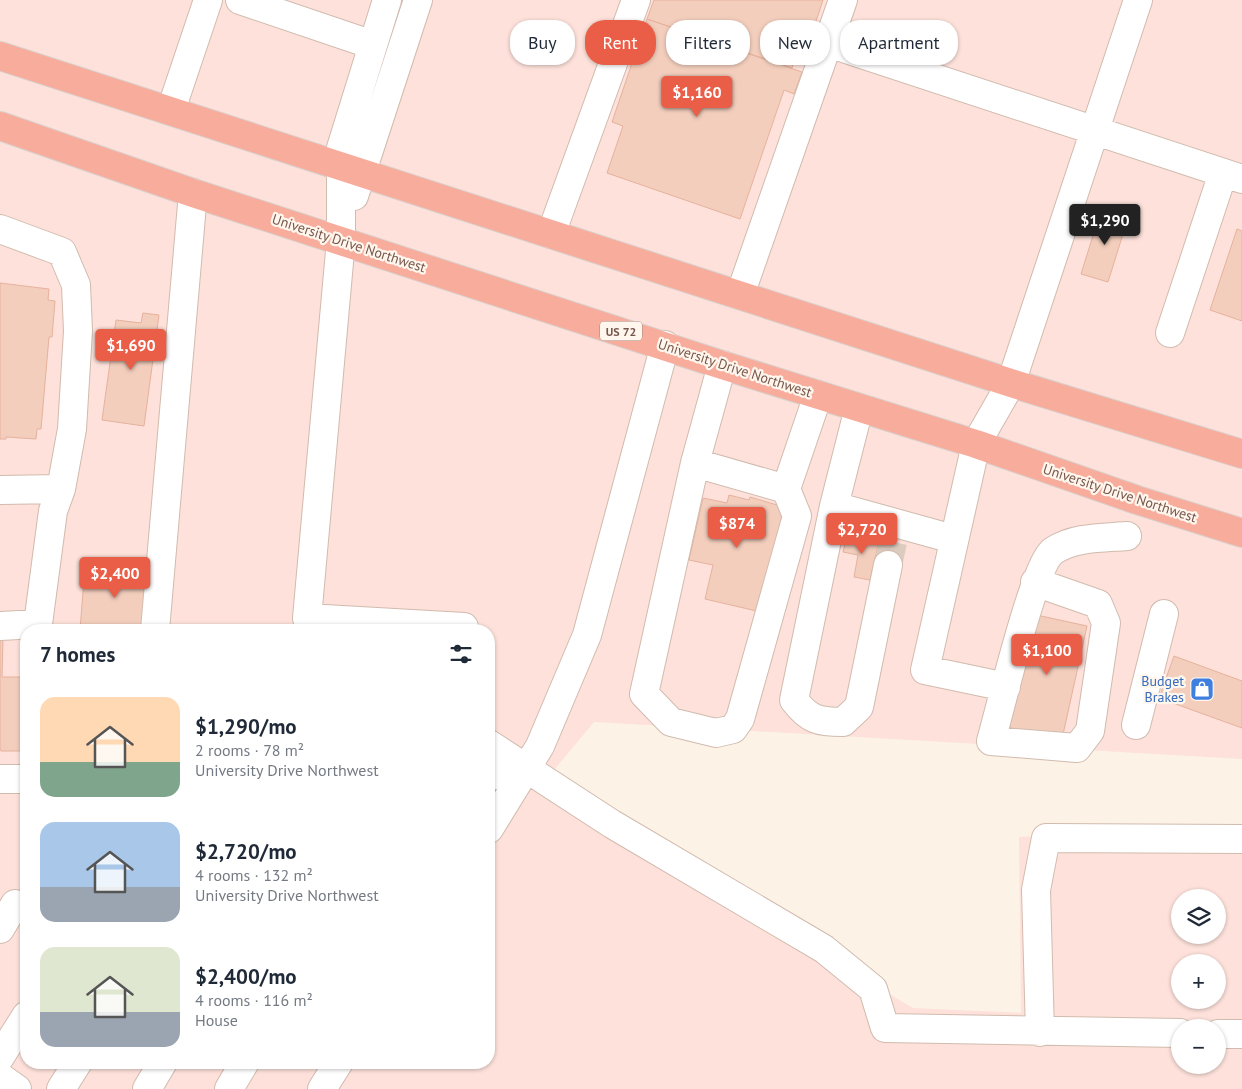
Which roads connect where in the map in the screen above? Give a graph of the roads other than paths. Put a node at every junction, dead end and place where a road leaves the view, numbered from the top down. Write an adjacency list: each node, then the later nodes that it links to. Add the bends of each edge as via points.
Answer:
1 (208, 0): 13 (lane)
2 (240, 0): 10 (lane)
3 (387, 0): 10 (lane)
4 (418, 0): 16 (lane)
5 (636, 0): 20 (lane)
6 (843, 0): 8 (lane)
7 (1138, 0): 15 (lane)
8 (830, 37)
9 (830, 44): 15 (lane)
10 (373, 45): 16 (lane, via 341,148)
11 (0, 56): 13 (highway)
12 (820, 65): 22 (lane)
13 (171, 110): 16 (highway)
14 (0, 126): 18 (highway, University Drive Northwest / US 72)
15 (1094, 131): 17 (lane); 26 (lane)
16 (351, 169): 20 (highway); 21 (lane)
17 (1233, 176): 23 (lane)
18 (193, 193): 21 (highway, University Drive Northwest / US 72); 43 (lane)
19 (0, 229): 32 (lane, via 62,252 76,285 78,330 72,429)
20 (551, 234): 22 (highway)
21 (341, 240): 24 (highway, University Drive Northwest / US 72); 44 (lane, via 307,618)
22 (740, 295): 26 (highway)
23 (1170, 333)
24 (666, 345): 25 (highway, University Drive Northwest / US 72); 50 (lane, via 587,635 540,746)
25 (722, 365): 27 (highway, University Drive Northwest / US 72); 31 (lane)
26 (1011, 383): 29 (lane); 30 (highway)
27 (818, 395): 28 (highway, University Drive Northwest / US 72); 33 (lane)
28 (859, 408): 29 (highway, University Drive Northwest / US 72); 35 (lane)
29 (976, 444): 36 (highway, University Drive Northwest / US 72); 38 (lane)
30 (1242, 454)
31 (695, 463): 33 (lane); 33 (lane, via 644,694 671,722 716,732 733,729 740,719 797,516)
32 (61, 489): 34 (lane); 42 (lane, via 53,511)
33 (786, 489)
34 (0, 490)
35 (834, 506): 39 (lane); 39 (lane, via 794,700 805,715 826,722 843,722 859,707)
36 (1242, 533)
37 (1127, 536): 40 (lane, via 1079,540 1052,552)
38 (953, 539): 39 (lane); 47 (lane, via 925,670)
39 (892, 543)
40 (1035, 582): 47 (lane); 47 (lane, via 1098,604 1106,623 1090,731 1077,748 991,741)
41 (1164, 614): 48 (lane)
42 (38, 624)
43 (156, 624)
44 (412, 624)
45 (20, 625): 46 (lane)
46 (0, 626)
47 (1006, 687)
48 (1136, 725)
49 (495, 748): 50 (lane)
50 (526, 770): 51 (lane); 54 (lane); 59 (lane, via 824,949 873,989 885,1028)
51 (495, 775)
52 (0, 779): 53 (lane)
53 (20, 779)
54 (495, 819)
55 (1242, 839): 59 (lane, via 1046,838 1036,890)
56 (14, 904): 57 (lane)
57 (0, 929)
58 (20, 1025): 63 (lane)
59 (1040, 1032): 60 (lane)
60 (1171, 1034)
61 (1226, 1034): 62 (lane)
62 (1242, 1034)
63 (0, 1057)
64 (74, 1069): 70 (lane)
65 (159, 1069): 71 (lane)
66 (241, 1069): 72 (lane)
67 (335, 1069): 73 (lane)
68 (0, 1077): 69 (lane)
69 (17, 1089)
70 (61, 1089)
71 (147, 1089)
72 (229, 1089)
73 (322, 1089)

